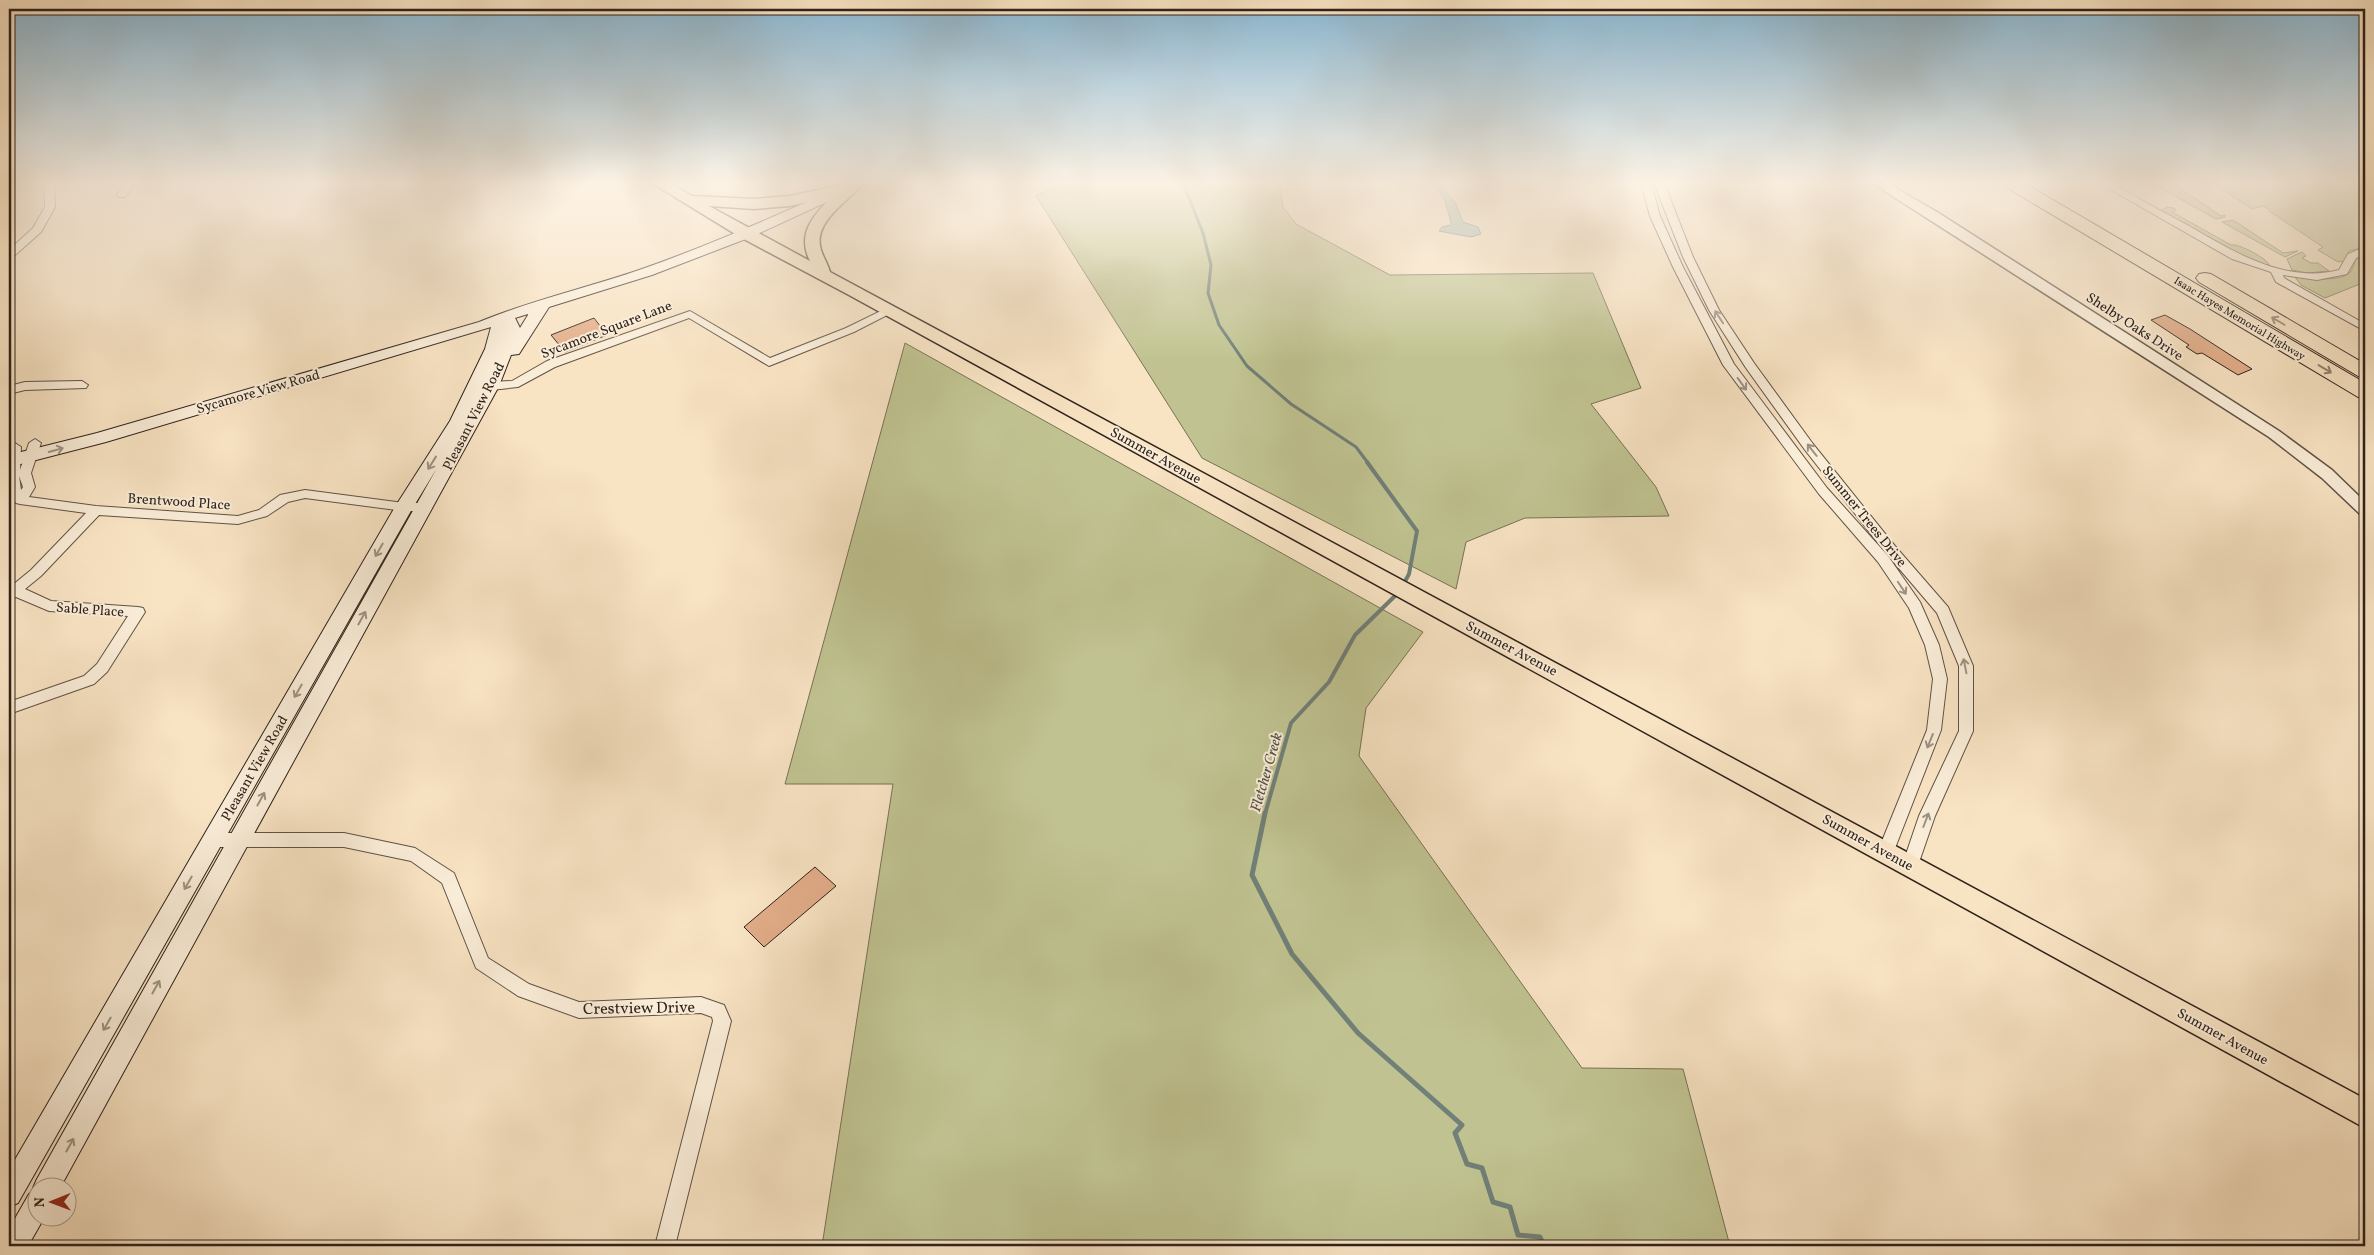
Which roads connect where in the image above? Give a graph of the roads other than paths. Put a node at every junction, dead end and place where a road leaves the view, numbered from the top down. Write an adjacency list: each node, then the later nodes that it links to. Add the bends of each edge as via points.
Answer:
1 (24, 242): 12 (street)
2 (726, 242): 15 (main road, Sycamore View Road, via 647,272)
3 (761, 242): 14 (main road, Summer Avenue)
4 (812, 242): 14 (main road)
5 (1667, 242): 29 (street, Summer Trees Drive, one-way to 29, via 1728,365)
6 (1682, 242): 26 (street, Summer Trees Drive, one-way to 6, via 1755,373 1714,310)
7 (1975, 242): 31 (street, Shelby Oaks Drive, via 2274,434 2327,474)
8 (2111, 242): 23 (highway, Isaac Hayes Memorial Highway, one-way to 23)
9 (2142, 242): 19 (highway, Isaac Hayes Memorial Highway, one-way to 9)
10 (2208, 242): 13 (street, via 2236,257)
11 (2365, 250): 13 (street, via 2354,254 2343,272 2336,274 2310,276)
12 (9, 255)
13 (2275, 270): 18 (street, via 2280,280)
14 (823, 274): 16 (main road, Summer Avenue)
15 (545, 303): 17 (main road, Sycamore View Road); 20 (main road, via 524,331 507,364)
16 (889, 310): 20 (street, Sycamore Square Lane, via 850,330 769,362 690,314 551,364 514,384); 38 (main road, Summer Avenue)
17 (506, 316): 20 (main road, Pleasant View Road, via 512,330); 24 (main road, Sycamore View Road, via 484,325); 28 (main road, Pleasant View Road, one-way to 28, via 496,332 494,349 458,421)
18 (2365, 328)
19 (2365, 372)
20 (494, 378): 27 (main road, Pleasant View Road)
21 (82, 385): 22 (street, via 25,386)
22 (9, 390)
23 (2365, 392)
24 (19, 453): 25 (street, Brentwood Place, via 12,483)
25 (17, 499): 30 (street, Brentwood Place)
26 (1856, 506): 29 (street); 39 (street, Summer Trees Drive, one-way to 26, via 1927,816 1966,731 1966,666 1943,611)
27 (425, 507): 28 (street, Brentwood Place); 34 (main road, Pleasant View Road, one-way to 27)
28 (404, 508): 30 (street, Brentwood Place, via 305,494 284,498 264,513 238,520); 33 (main road, Pleasant View Road, one-way to 33)
29 (1839, 509): 38 (street, Summer Trees Drive, one-way to 38, via 1883,559 1915,606 1932,645 1940,679 1934,730)
30 (96, 510): 32 (street, via 36,574)
31 (2365, 510)
32 (12, 593): 35 (street, Sable Place, via 49,606 138,612 102,668 89,680)
33 (316, 660): 34 (main road); 36 (main road, Pleasant View Road, one-way to 36)
34 (338, 661): 37 (main road, Pleasant View Road, one-way to 34)
35 (9, 708)
36 (212, 840): 37 (street, Crestview Drive); 42 (main road, Pleasant View Road, one-way to 42)
37 (237, 841): 41 (main road, Pleasant View Road, one-way to 37); 45 (street, Crestview Drive, via 344,840 415,855 448,878 482,963 524,990 579,1010 701,1005 718,1011 722,1021)
38 (1886, 851): 39 (main road, Summer Avenue)
39 (1910, 866): 40 (main road, Summer Avenue)
40 (2365, 1114)
41 (52, 1178)
42 (9, 1194)
43 (28, 1221): 44 (main road)
44 (14, 1246)
45 (665, 1246)

